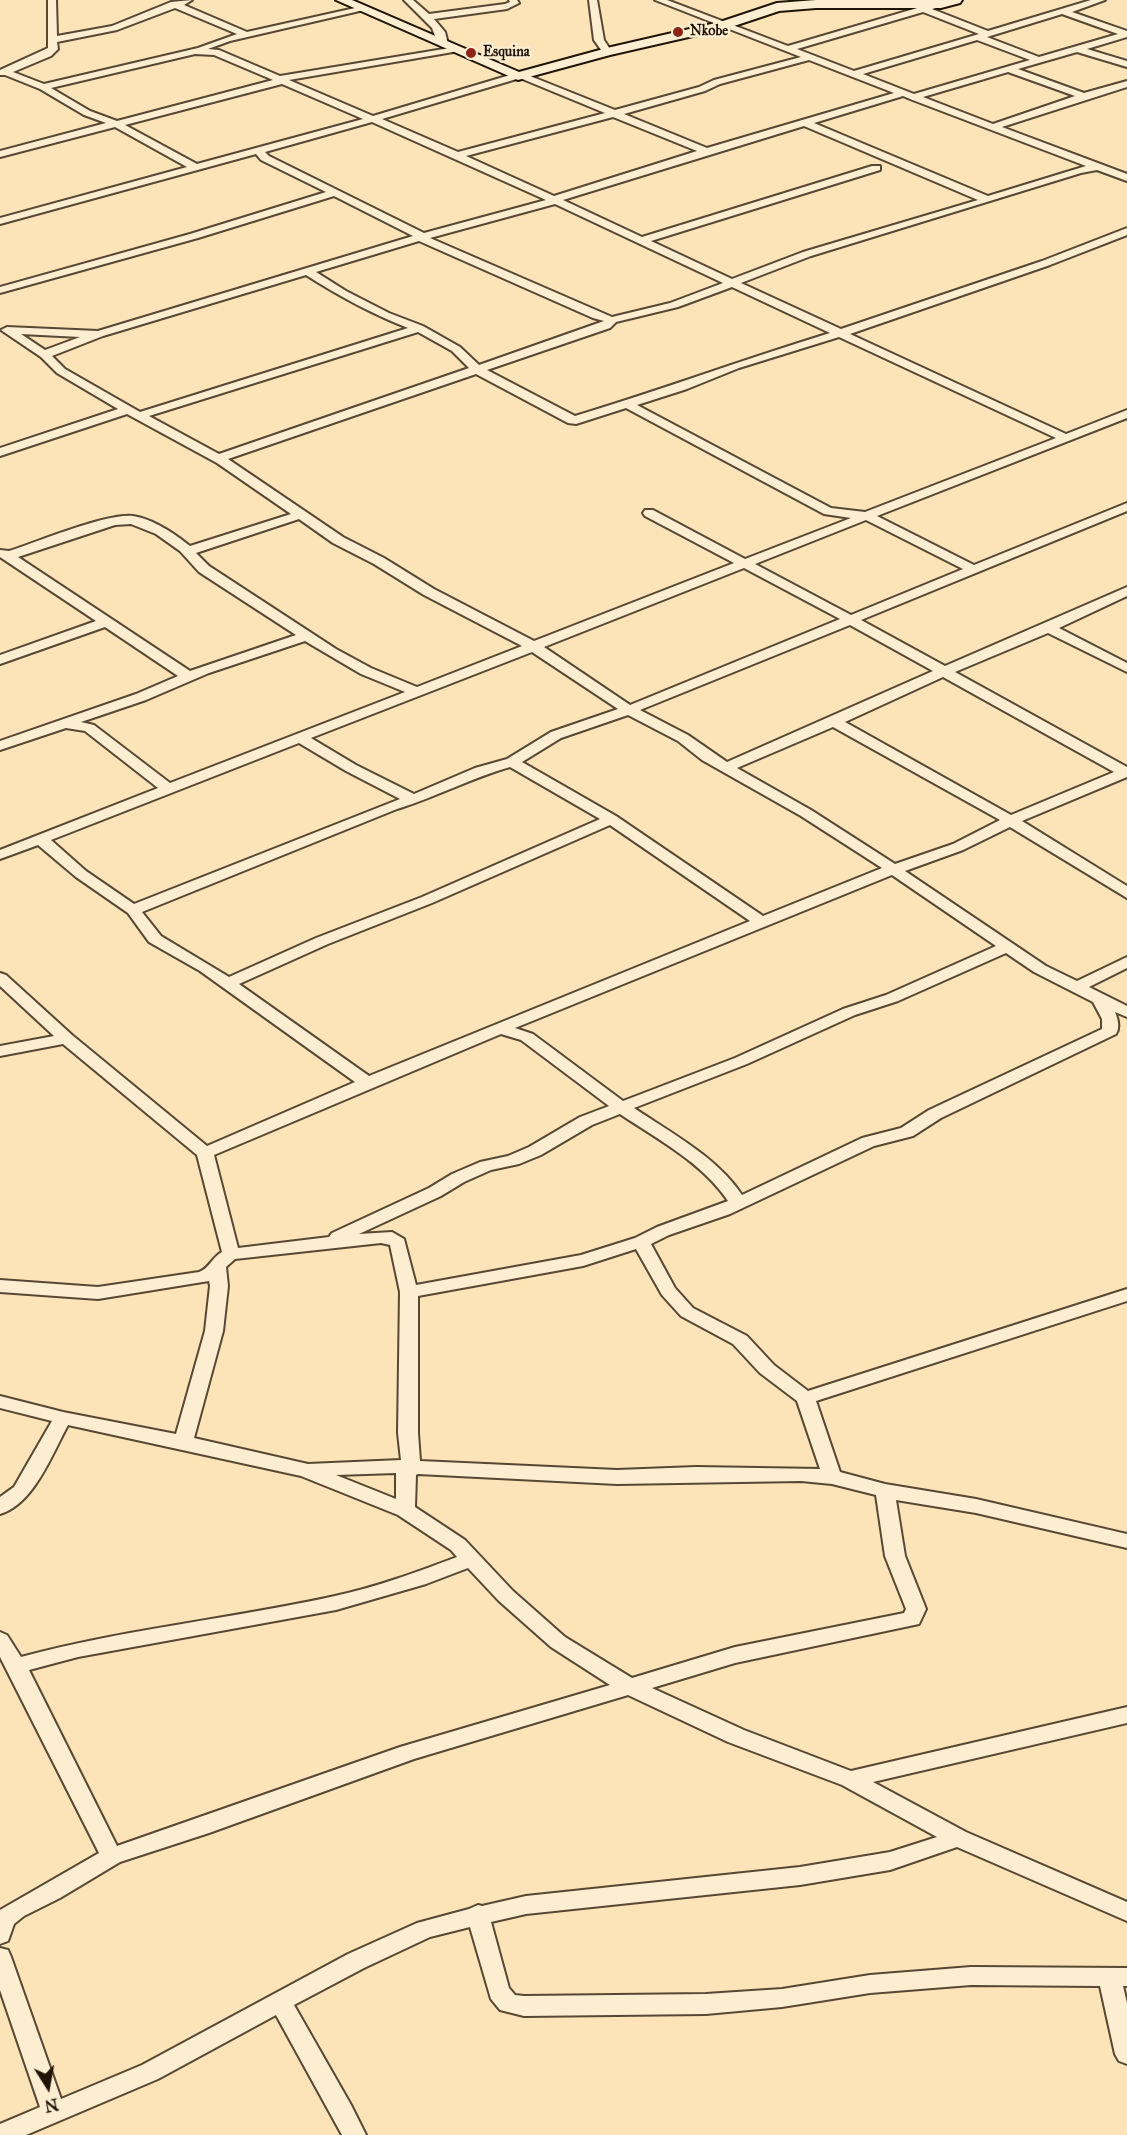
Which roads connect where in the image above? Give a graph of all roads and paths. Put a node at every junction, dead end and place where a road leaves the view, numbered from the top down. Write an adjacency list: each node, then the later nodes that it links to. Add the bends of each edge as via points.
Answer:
1 (52, 0): 22 (street)
2 (188, 0): 12 (street)
3 (342, 0): 14 (street)
4 (408, 0): 16 (street)
5 (513, 0): 16 (street, via 515,3 507,6)
6 (593, 0): 27 (street, via 599,40)
7 (659, 0): 17 (street)
8 (956, 0): 13 (street)
9 (1101, 0): 15 (street)
10 (800, 3): 13 (street); 17 (street)
11 (158, 4): 12 (street); 22 (street, via 144,18)
12 (176, 4): 20 (street)
13 (932, 4): 18 (street); 26 (street)
14 (361, 8): 20 (street); 23 (street)
15 (1064, 12): 18 (street); 19 (street)
16 (427, 17): 23 (street)
17 (724, 26): 26 (street); 27 (street)
18 (988, 34): 21 (street)
19 (1127, 34): 25 (street)
20 (247, 35): 24 (street)
21 (978, 37): 29 (street); 33 (street)
22 (53, 40): 32 (street, via 55,45 48,54)
23 (448, 46): 34 (street); 35 (street)
24 (216, 47): 35 (street); 37 (street)
25 (1079, 49): 29 (street); 30 (street)
26 (787, 50): 28 (street)
27 (607, 52): 34 (street)
28 (808, 58): 33 (street); 40 (street)
29 (1039, 60): 31 (street)
30 (1127, 64)
31 (1009, 69): 38 (street); 39 (street)
32 (3, 72): 37 (street)
33 (853, 74): 38 (street)
34 (519, 76): 40 (street); 41 (street)
35 (280, 80): 41 (street); 43 (street)
36 (1127, 84): 39 (street)
37 (43, 87): 43 (street, via 77,108)
38 (908, 95): 42 (street); 44 (street)
39 (1084, 96): 44 (street)
40 (616, 113): 45 (street); 48 (street)
41 (373, 119): 47 (street); 48 (street)
42 (803, 122): 45 (street); 58 (street)
43 (117, 124): 46 (street); 49 (street)
44 (992, 127): 52 (street)
45 (705, 151): 59 (street)
46 (0, 154)
47 (262, 154): 50 (street); 57 (street)
48 (457, 156): 59 (street)
49 (184, 159): 50 (street); 53 (street)
50 (212, 163): 53 (street)
51 (1127, 164): 55 (street)
52 (1080, 165): 55 (street); 58 (street)
53 (196, 168): 60 (street)
54 (876, 168): 63 (street)
55 (1102, 169): 56 (street)
56 (1127, 178)
57 (335, 193): 62 (street); 66 (street)
58 (988, 200): 65 (street)
59 (555, 201): 62 (street); 63 (street)
60 (0, 221)
61 (1127, 231): 73 (street)
62 (421, 236): 64 (street); 67 (street)
63 (640, 241): 65 (street)
64 (306, 270): 70 (street, via 342,293); 72 (street)
65 (729, 282): 68 (street, via 701,297); 73 (street)
66 (0, 290)
67 (597, 316): 68 (street); 71 (street, via 599,323)
68 (612, 320): 71 (street)
69 (4, 328): 72 (street); 74 (street)
70 (419, 328): 75 (street, via 456,350); 77 (street)
71 (594, 330): 75 (street)
72 (99, 334): 74 (street)
73 (840, 334): 76 (street, via 726,369); 79 (street)
74 (45, 356): 77 (street, via 62,371)
75 (478, 370): 76 (street, via 568,419 584,419); 81 (street, via 234,451)
76 (628, 405): 85 (street, via 828,511)
77 (133, 413): 80 (street); 81 (street)
78 (1126, 416): 79 (street)
79 (1066, 438): 85 (street)
80 (6, 446)
81 (221, 460): 84 (street)
82 (1126, 507): 89 (street)
83 (649, 513): 88 (street)
84 (299, 515): 86 (street); 95 (street, via 429,592)
85 (867, 516): 88 (street); 89 (street)
86 (188, 551): 87 (street, via 160,531 124,519); 94 (street, via 204,568)
87 (4, 553): 92 (street)
88 (742, 564): 91 (street); 95 (street)
89 (972, 569): 91 (street)
90 (1127, 591): 93 (street)
91 (849, 619): 98 (street); 101 (street)
92 (106, 622): 96 (street); 99 (street)
93 (1048, 628): 97 (street); 98 (street)
94 (308, 636): 99 (street); 100 (street, via 351,664)
95 (533, 646): 100 (street); 101 (street)
96 (0, 660)
97 (1127, 668)
98 (943, 672): 103 (street); 108 (street)
99 (189, 677): 102 (street)
100 (417, 692): 104 (street)
101 (629, 710): 106 (street, via 556,735); 107 (street)
102 (88, 722): 105 (street, via 63,724); 109 (street)
103 (834, 722): 107 (street); 112 (street)
104 (309, 737): 109 (street); 110 (street, via 352,769)
105 (0, 746)
106 (512, 762): 110 (street, via 480,771); 111 (street)
107 (728, 768): 115 (street)
108 (1127, 772): 112 (street)
109 (168, 789): 113 (street)
110 (413, 800): 117 (street)
111 (611, 819): 118 (street); 122 (street)
112 (1013, 821): 115 (street, via 958,847); 116 (street)
113 (40, 839): 114 (street); 117 (street)
114 (0, 855)
115 (892, 870): 118 (street); 119 (street)
116 (1127, 893)
117 (133, 910): 122 (street, via 155,939)
118 (761, 922): 126 (street)
119 (1007, 947): 123 (street); 133 (street, via 741,1061)
120 (1127, 962): 123 (street)
121 (2, 982): 130 (street)
122 (228, 983): 132 (street)
123 (1077, 987): 124 (street)
124 (1099, 998): 125 (street); 128 (street)
125 (1127, 1012)
126 (526, 1019): 127 (street); 129 (street)
127 (501, 1029): 129 (street); 132 (street)
128 (1119, 1029): 135 (street, via 935,1114 907,1132 868,1142)
129 (527, 1037): 133 (street)
130 (66, 1038): 131 (street); 134 (street)
131 (0, 1051)
132 (367, 1083): 134 (street)
133 (621, 1107): 135 (street, via 695,1156 727,1186); 136 (street, via 572,1128 549,1145 458,1178)
134 (205, 1154): 138 (street)
135 (738, 1203): 137 (street)
136 (327, 1242): 138 (street); 140 (street, via 392,1238 398,1243)
137 (641, 1242): 140 (street, via 583,1260); 142 (street, via 668,1291 687,1312 740,1340 767,1369)
138 (224, 1261): 139 (street, via 213,1273 202,1277 98,1293); 145 (street, via 216,1316)
139 (0, 1286)
140 (409, 1292): 146 (street)
141 (1127, 1294): 142 (street)
142 (805, 1398): 148 (street)
143 (0, 1402): 144 (street)
144 (63, 1418): 145 (street); 150 (street, via 21,1492)
145 (183, 1444): 147 (street)
146 (411, 1469): 147 (street, via 380,1466); 148 (street, via 483,1469 588,1477 801,1474); 151 (street, via 406,1473)
147 (306, 1470): 151 (street)
148 (832, 1478): 149 (street)
149 (885, 1491): 152 (street, via 976,1506); 156 (street, via 895,1556 916,1609 912,1619 735,1656)
150 (0, 1507)
151 (405, 1510): 153 (street, via 458,1545)
152 (1127, 1541)
153 (471, 1559): 155 (street, via 336,1603 78,1649); 156 (street, via 558,1642)
154 (0, 1640): 155 (street)
155 (17, 1666): 160 (street)
156 (629, 1686): 158 (street, via 736,1736); 160 (street, via 408,1753)
157 (1127, 1715): 158 (street)
158 (850, 1779): 159 (street)
159 (958, 1838): 161 (street); 162 (street, via 890,1861 800,1875 537,1903)
160 (112, 1856): 163 (street, via 16,1910 4,1919)
161 (1127, 1912)
162 (478, 1914): 165 (street, via 499,1992 508,2003 524,2006 706,2004 971,1976); 166 (street, via 425,1929)
163 (0, 1935)
164 (0, 1957): 168 (street)
165 (1119, 1978): 167 (street)
166 (280, 2002): 168 (street, via 150,2072); 170 (street)
167 (1127, 2054)
168 (54, 2113): 169 (street)
169 (0, 2135)
170 (354, 2135)

